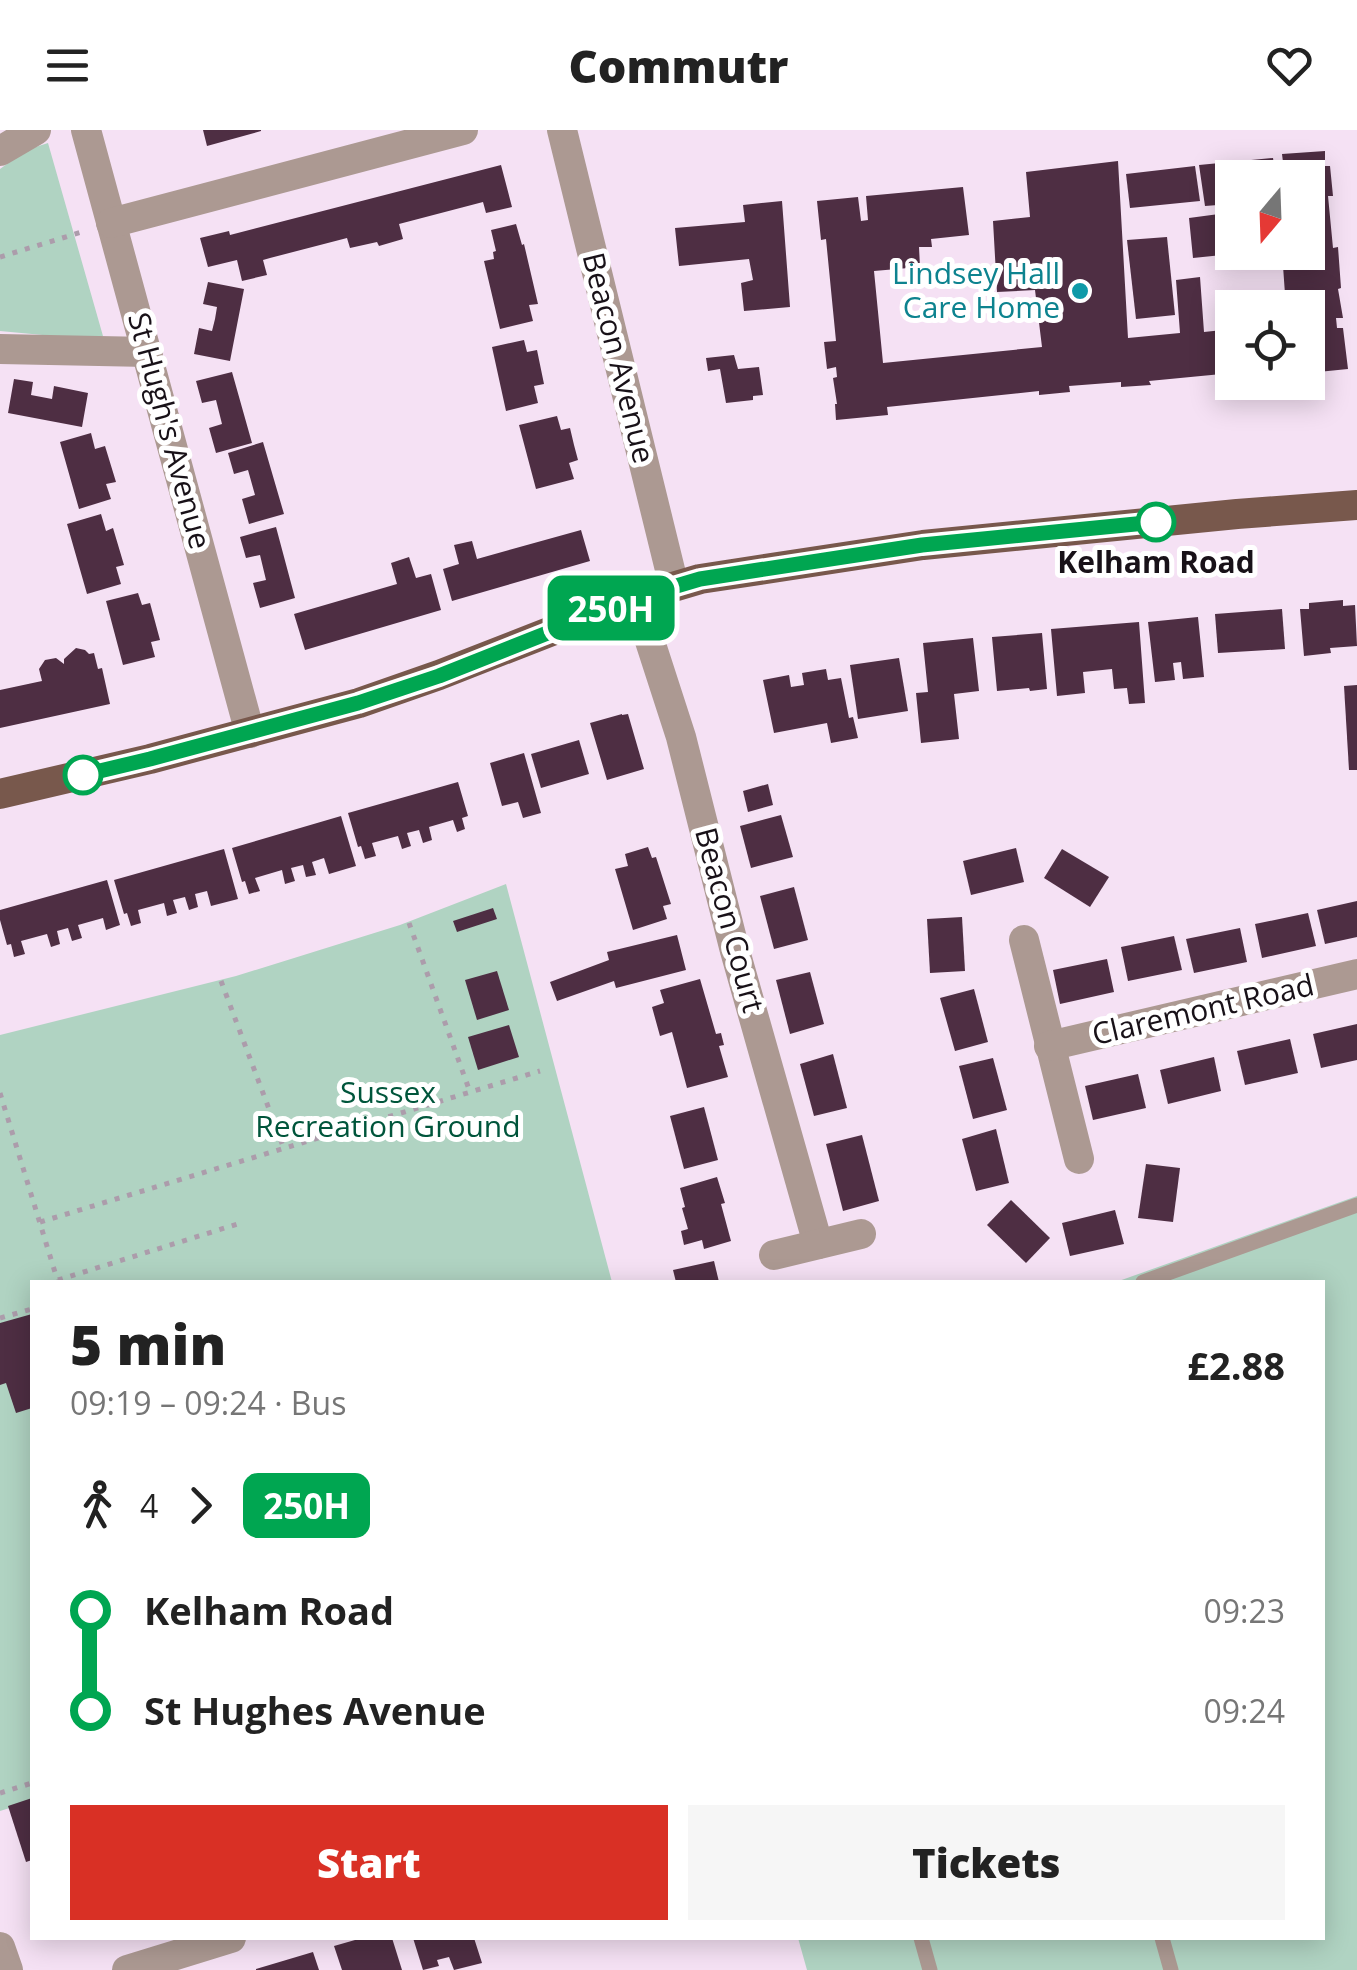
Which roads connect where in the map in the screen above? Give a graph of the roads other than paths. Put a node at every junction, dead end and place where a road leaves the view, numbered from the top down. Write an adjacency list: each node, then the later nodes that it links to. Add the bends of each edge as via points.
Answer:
1 (36, 130): 5 (street)
2 (86, 130): 6 (street, St Hugh's Avenue)
3 (464, 130): 6 (street)
4 (562, 130): 10 (street, Beacon Avenue)
5 (0, 151)
6 (112, 223): 8 (street, St Hugh's Avenue)
7 (0, 349): 8 (street)
8 (148, 352): 12 (street, St Hugh's Avenue)
9 (1357, 505): 10 (main road, via 922,545)
10 (674, 586): 11 (main road)
11 (636, 598): 12 (main road, via 439,676); 20 (street, Beacon Court, via 682,737)
12 (250, 733): 13 (main road)
13 (0, 794)
14 (1024, 940): 16 (street, Claremont Road)
15 (1357, 974): 16 (street, Claremont Road)
16 (1049, 1046): 17 (street, Claremont Road)
17 (1079, 1159)
18 (1357, 1205): 22 (lane)
19 (860, 1234): 20 (street)
20 (818, 1244): 21 (street)
21 (774, 1255)
22 (1149, 1280)
23 (224, 1940): 28 (street)
24 (922, 1940): 29 (lane)
25 (1163, 1940): 30 (lane)
26 (0, 1947): 27 (street)
27 (8, 1970)
28 (127, 1970)
29 (930, 1970)
30 (1172, 1970)

